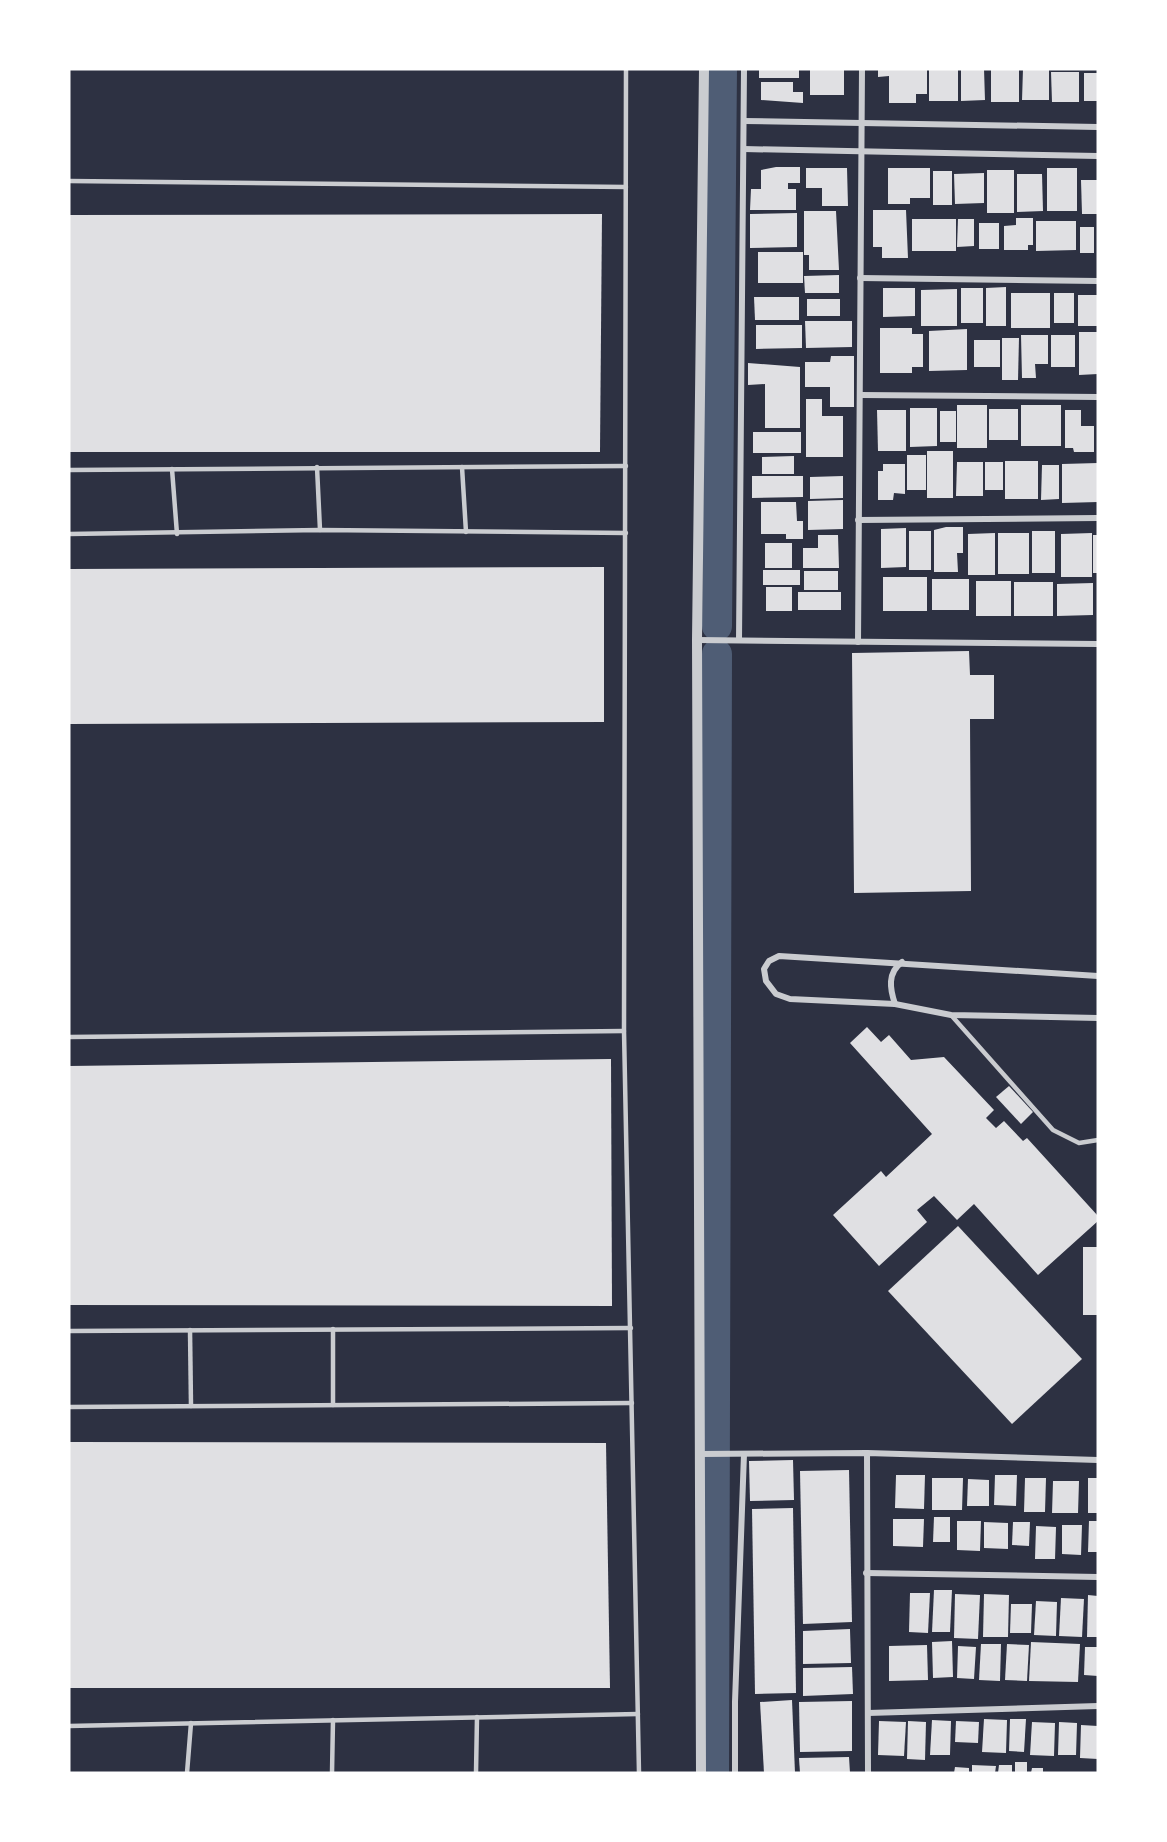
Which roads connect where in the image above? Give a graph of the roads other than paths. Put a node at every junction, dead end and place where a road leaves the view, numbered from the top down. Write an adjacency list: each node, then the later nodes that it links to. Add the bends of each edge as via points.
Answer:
1 (626, 69): 12 (lane)
2 (704, 69): 29 (street)
3 (744, 69): 5 (street)
4 (862, 69): 6 (street)
5 (744, 121): 6 (street); 8 (street)
6 (861, 123): 7 (street); 9 (street)
7 (1098, 127)
8 (744, 149): 9 (street); 30 (street)
9 (860, 150): 10 (street); 13 (street)
10 (1098, 156)
11 (69, 181): 12 (lane)
12 (626, 187): 17 (lane)
13 (860, 278): 14 (street); 15 (street)
14 (1098, 281)
15 (861, 394): 16 (street); 23 (street)
16 (1098, 397)
17 (626, 466): 19 (lane); 26 (lane)
18 (317, 467): 19 (lane); 20 (lane); 24 (lane)
19 (462, 467): 25 (lane)
20 (172, 469): 21 (lane); 28 (lane)
21 (69, 470)
22 (1098, 518): 23 (street)
23 (858, 520): 31 (street)
24 (320, 530): 25 (lane); 28 (lane)
25 (466, 532): 26 (lane)
26 (626, 533): 38 (lane)
27 (69, 534): 28 (lane)
28 (177, 534)
29 (697, 640): 30 (street); 50 (street)
30 (739, 640): 31 (street)
31 (858, 642): 32 (street)
32 (1098, 644)
33 (902, 962): 34 (street); 35 (street, via 890,981); 35 (street, via 779,956 764,969 771,990 790,999)
34 (1098, 976)
35 (895, 1005): 36 (street)
36 (951, 1015): 37 (street); 40 (lane, via 1053,1130 1079,1143)
37 (1098, 1018)
38 (624, 1031): 39 (lane); 41 (lane)
39 (69, 1037)
40 (1098, 1140)
41 (631, 1328): 42 (lane); 45 (lane)
42 (333, 1329): 44 (lane); 46 (lane)
43 (69, 1330): 44 (lane)
44 (190, 1330): 47 (lane)
45 (632, 1403): 46 (lane); 57 (lane)
46 (333, 1405): 47 (lane)
47 (191, 1406): 48 (lane)
48 (69, 1407)
49 (867, 1453): 51 (street); 52 (street); 53 (street)
50 (704, 1454): 51 (street); 66 (street)
51 (744, 1454): 67 (street)
52 (1098, 1460)
53 (866, 1573): 54 (street); 56 (street)
54 (1098, 1577)
55 (1098, 1707): 56 (street)
56 (868, 1713): 68 (street)
57 (638, 1714): 58 (lane); 65 (lane)
58 (477, 1717): 59 (lane); 64 (lane)
59 (333, 1720): 60 (lane); 63 (lane)
60 (190, 1723): 61 (lane); 62 (lane)
61 (69, 1726)
62 (187, 1773)
63 (332, 1773)
64 (476, 1773)
65 (639, 1773)
66 (701, 1773)
67 (735, 1773)
68 (868, 1773)

